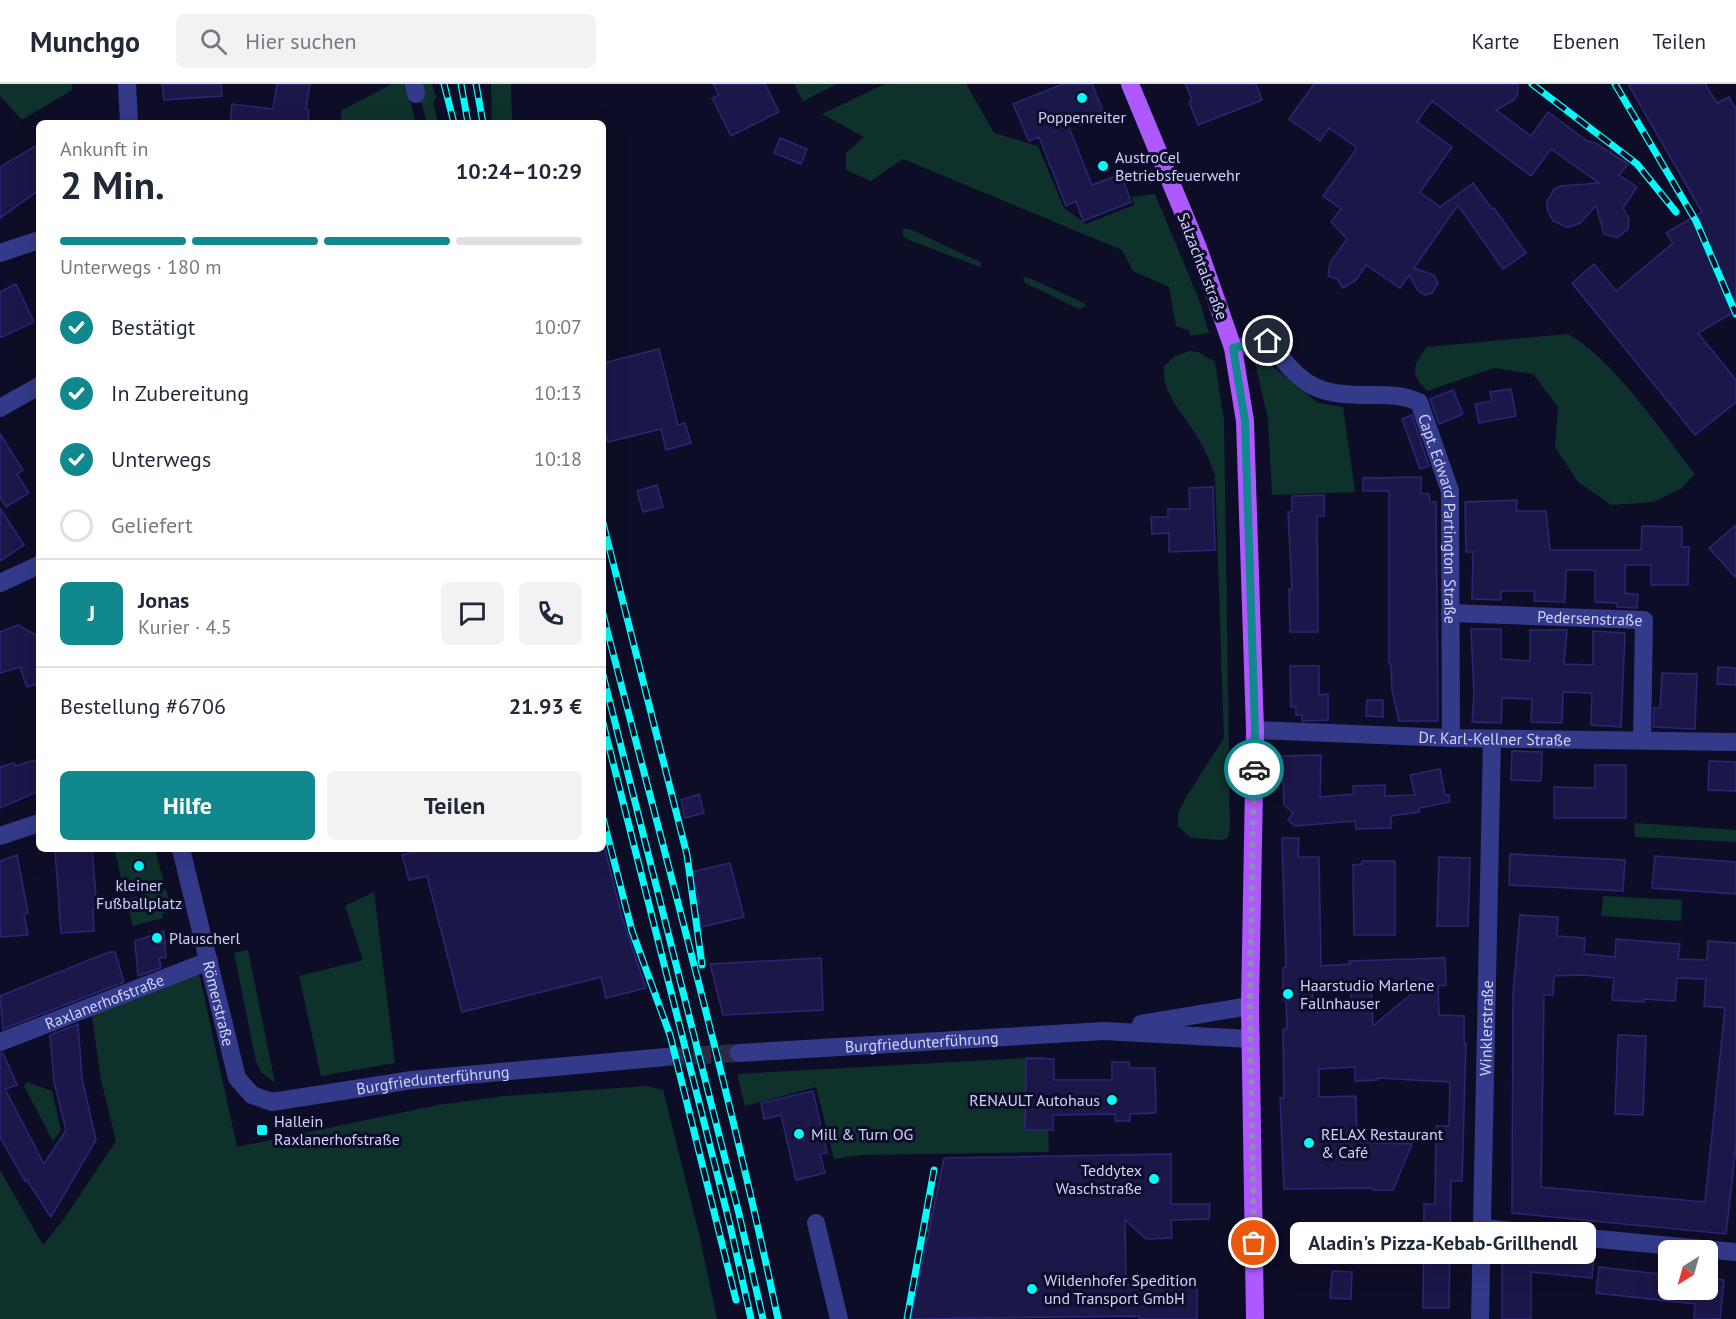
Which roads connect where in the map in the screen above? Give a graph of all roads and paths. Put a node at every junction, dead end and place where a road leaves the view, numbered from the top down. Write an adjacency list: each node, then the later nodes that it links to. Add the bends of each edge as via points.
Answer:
1 (127, 84): 3 (street)
2 (1130, 84): 6 (main road, Salzachtalstraße, via 1198,248)
3 (129, 120)
4 (36, 241): 5 (street)
5 (0, 253)
6 (1233, 348): 11 (street, Capt. Edward Partington Straße, via 1268,341 1288,367 1316,390 1340,395 1404,395 1419,402 1450,491); 12 (main road, Salzachtalstraße, via 1245,421)
7 (36, 388): 8 (street)
8 (0, 408)
9 (36, 566): 10 (street)
10 (0, 584)
11 (1450, 613): 13 (street, Capt. Edward Partington Straße); 15 (street, Pedersenstraße, via 1644,620)
12 (1255, 730): 13 (street, Dr. Karl-Kellner Straße); 21 (main road, Salzachtalstraße)
13 (1451, 738): 14 (street, Dr. Karl-Kellner Straße)
14 (1492, 739): 15 (street, Dr. Karl-Kellner Straße); 29 (street, Winklerstraße)
15 (1642, 740): 16 (street, Dr. Karl-Kellner Straße)
16 (1736, 742)
17 (36, 824): 18 (street)
18 (0, 836)
19 (182, 852): 20 (street, Römerstraße)
20 (209, 961): 24 (street, Raxlanerhofstraße); 27 (street, Römerstraße, via 237,1078 252,1095 272,1102)
21 (1250, 1006): 22 (street, Burgfriedunterführung); 23 (main road, Salzachtalstraße)
22 (1104, 1031): 23 (street, Burgfriedunterführung); 25 (street, Burgfriedunterführung)
23 (1251, 1039): 32 (main road, Salzachtalstraße)
24 (0, 1042)
25 (739, 1053)
26 (666, 1057): 27 (street, Burgfriedunterführung, via 412,1080)
27 (309, 1097)
28 (816, 1223): 31 (street)
29 (1482, 1228): 30 (street); 33 (street, Winklerstraße)
30 (1736, 1252)
31 (839, 1319)
32 (1255, 1319)
33 (1480, 1319)

